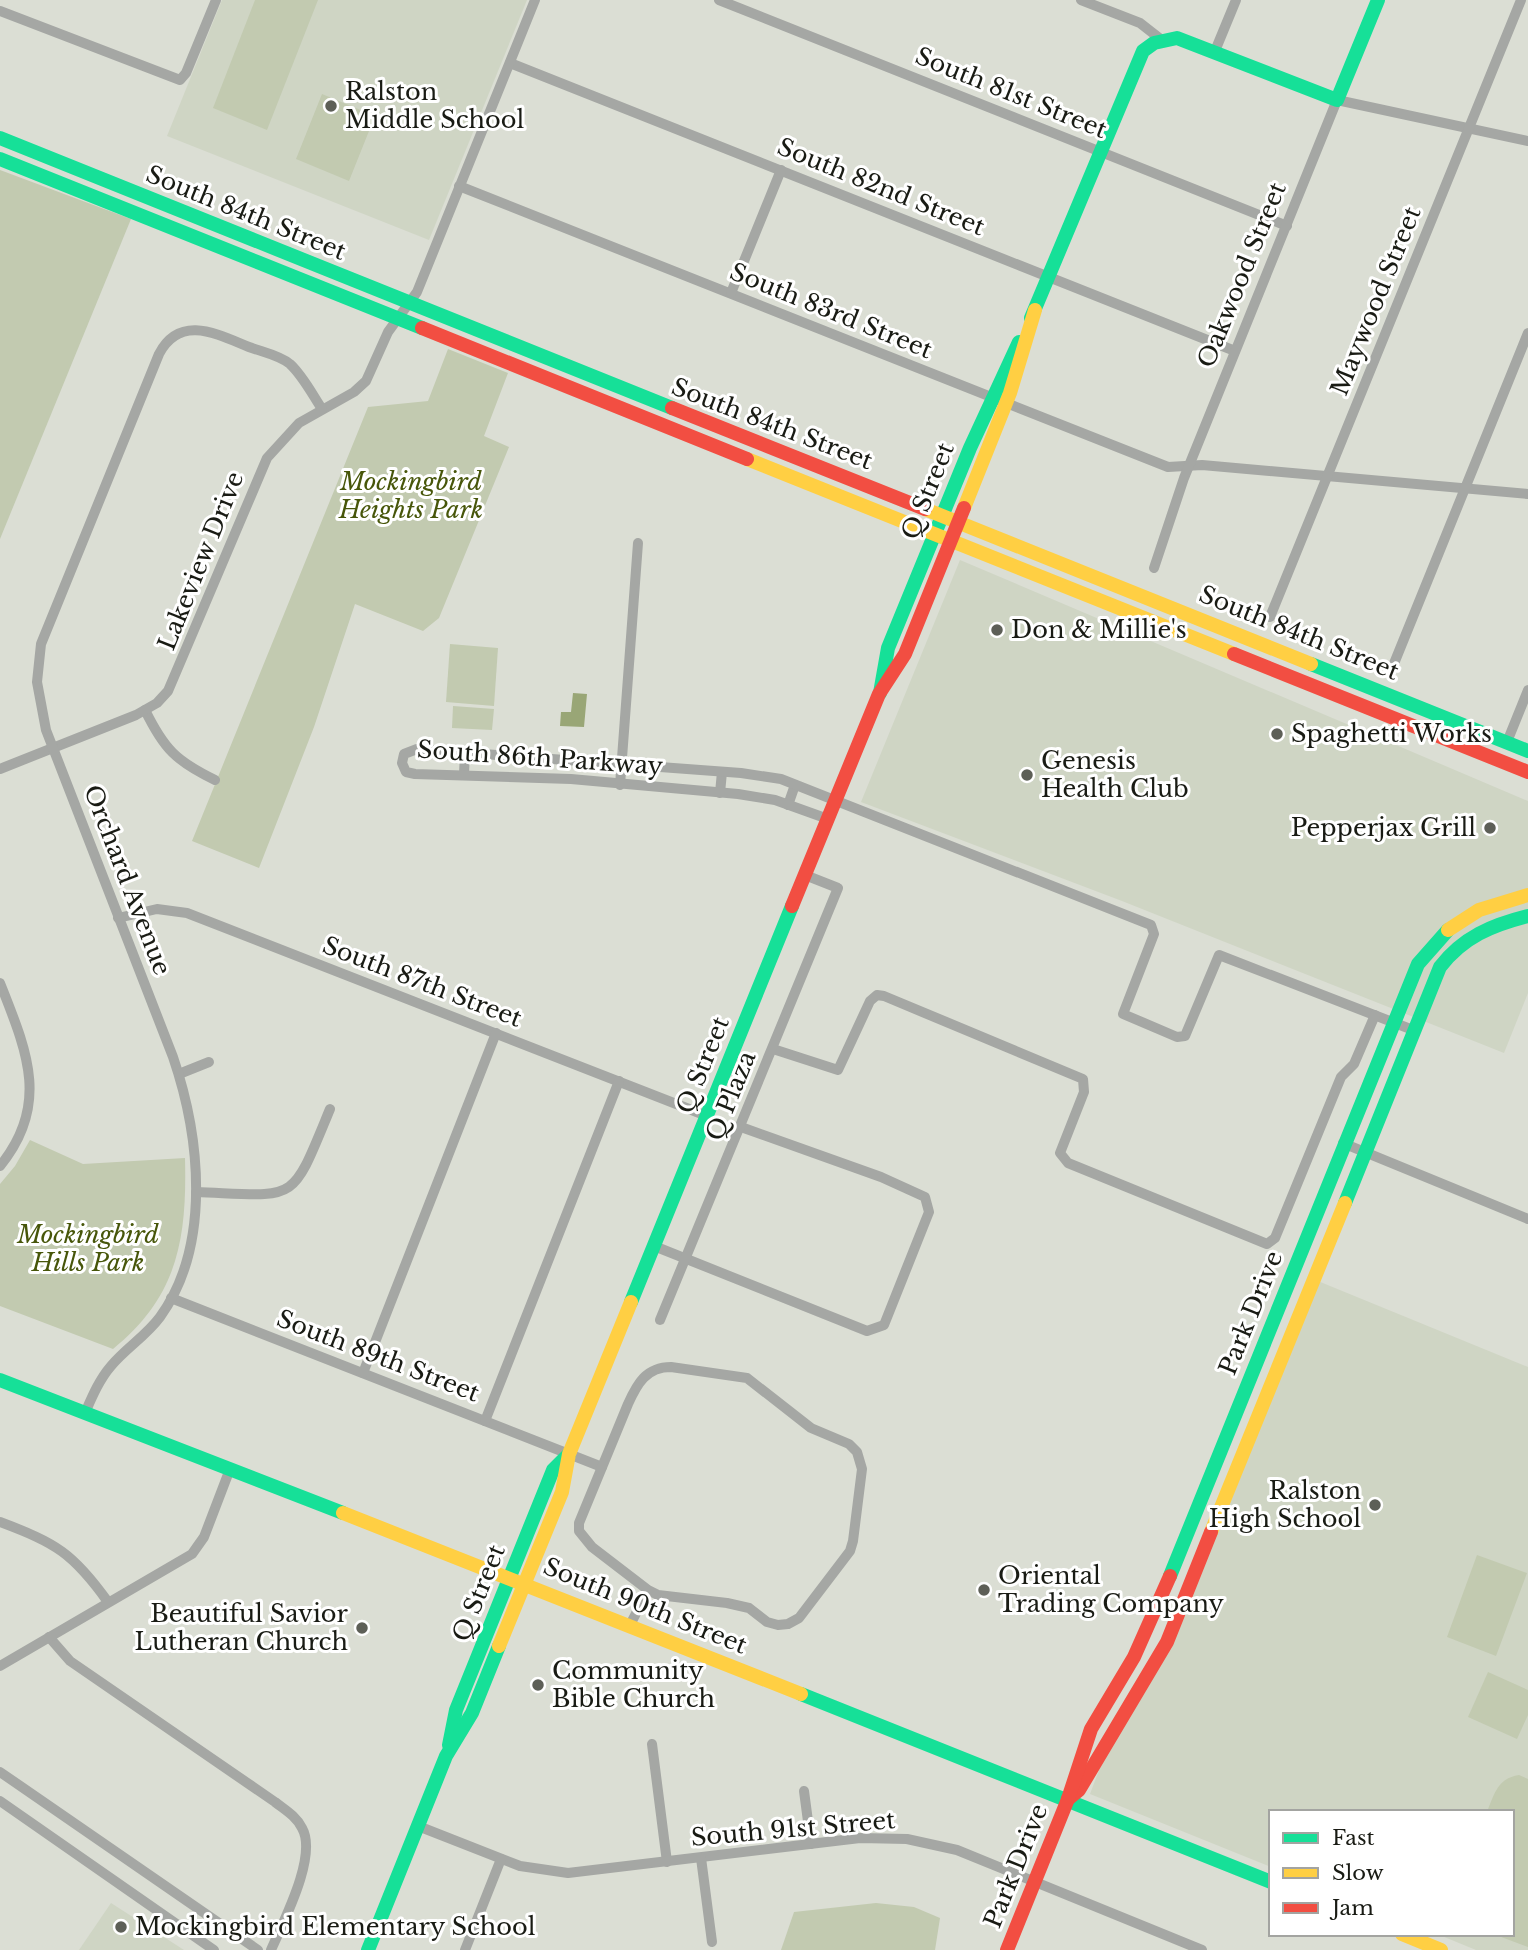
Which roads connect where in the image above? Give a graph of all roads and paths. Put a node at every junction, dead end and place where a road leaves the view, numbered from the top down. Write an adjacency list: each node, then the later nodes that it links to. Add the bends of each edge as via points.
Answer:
1 (216, 0): 8 (street, via 180,80)
2 (536, 0): 11 (street, Lakeview Drive)
3 (719, 0): 16 (street, South 81st Street)
4 (1081, 0): 9 (street, via 1150,28)
5 (1236, 0): 10 (street)
6 (1378, 0): 12 (main road, Oakwood Street)
7 (1521, 0): 13 (street, Maywood Street)
8 (0, 11)
9 (1163, 41): 10 (main road, via 1177,38); 16 (main road, Q Street, via 1148,46 1137,59)
10 (1214, 51): 12 (main road)
11 (510, 63): 18 (street, South 82nd Street); 19 (street, Lakeview Drive)
12 (1337, 100): 13 (street); 20 (street, Oakwood Street)
13 (1469, 128): 15 (street); 30 (street, Maywood Street)
14 (0, 138): 23 (main road, South 84th Street)
15 (1528, 141)
16 (1100, 151): 20 (street, South 81st Street); 21 (main road, Q Street)
17 (0, 159): 24 (main road, South 84th Street)
18 (782, 170): 21 (street, South 82nd Street); 22 (street)
19 (459, 186): 22 (street, South 83rd Street); 23 (street, Lakeview Drive)
20 (1287, 226): 26 (street, Oakwood Street)
21 (1048, 276): 26 (street, South 82nd Street); 27 (main road, Q Street)
22 (731, 293): 27 (street, South 83rd Street)
23 (408, 303): 24 (street, Lakeview Drive); 33 (main road, South 84th Street)
24 (398, 318): 28 (street, Lakeview Drive, via 366,381); 35 (main road, South 84th Street)
25 (1528, 333): 31 (street)
26 (1235, 351): 29 (street, Oakwood Street)
27 (999, 401): 29 (street, South 83rd Street, via 1168,467); 33 (main road, Q Street); 34 (main road, Q Street)
28 (322, 409): 43 (street, Lakeview Drive, via 289,431 267,458 174,680 157,703); 45 (street, Orchard Avenue, via 290,365 206,330 181,331 161,349 41,644 37,694)
29 (1189, 466): 30 (street, South 83rd Street); 38 (street, Oakwood Street)
30 (1327, 476): 31 (street, South 83rd Street); 39 (street, Maywood Street)
31 (1466, 489): 32 (street, South 83rd Street); 40 (street)
32 (1528, 494)
33 (943, 515): 34 (main road, South 84th Street); 35 (main road, Q Street)
34 (958, 522): 36 (main road, Q Street); 44 (main road, South 84th Street)
35 (936, 533): 36 (main road, South 84th Street); 42 (main road, Q Street, via 888,648)
36 (952, 539): 42 (main road, Q Street, via 905,654); 52 (main road, South 84th Street)
37 (638, 543): 49 (street)
38 (1154, 568)
39 (1270, 617)
40 (1393, 666)
41 (1528, 690): 44 (street)
42 (879, 694): 59 (main road, Q Street)
43 (145, 710): 45 (street, Lakeview Drive); 55 (street, via 171,754)
44 (1507, 742): 46 (main road, South 84th Street)
45 (52, 748): 50 (street, Lakeview Drive); 65 (street, Orchard Avenue)
46 (1528, 751)
47 (465, 752): 48 (street, South 86th Parkway); 53 (street); 53 (street, South 86th Parkway, via 417,749 404,754 402,763 406,772)
48 (570, 760): 49 (street, South 86th Parkway); 54 (street)
49 (623, 764): 51 (street, South 86th Parkway); 56 (street)
50 (0, 769)
51 (722, 772): 57 (street, South 86th Parkway); 58 (street)
52 (1528, 772)
53 (464, 774): 54 (street, South 86th Parkway)
54 (571, 779): 56 (street, South 86th Parkway)
55 (215, 780)
56 (620, 785): 58 (street, South 86th Parkway)
57 (796, 785): 59 (street, South 86th Parkway); 60 (street)
58 (720, 793): 60 (street, South 86th Parkway)
59 (836, 799): 61 (main road, Q Street); 67 (street, South 86th Parkway, via 1152,925 1155,929 1123,1014 1183,1038 1220,955)
60 (788, 805): 61 (street, South 86th Parkway)
61 (828, 819): 62 (main road, Q Street)
62 (805, 875): 71 (street, Q Plaza, via 838,888); 76 (main road, Q Street)
63 (1528, 895): 68 (main road, Park Drive, via 1481,906 1449,926 1418,964)
64 (1528, 915): 69 (main road, Park Drive, via 1482,929 1454,949 1437,974)
65 (118, 918): 70 (street, South 87th Street, via 157,909 187,913); 73 (street, Orchard Avenue)
66 (0, 983): 80 (street, via 27,1055 30,1076 23,1127)
67 (1375, 1015): 68 (street); 71 (street, via 1354,1064 1341,1077 1275,1238 1262,1244 1068,1163 1061,1156 1084,1081 1041,1059 877,995 838,1070)
68 (1392, 1022): 69 (street); 78 (main road, Park Drive)
69 (1413, 1030): 79 (main road, Park Drive)
70 (496, 1033): 74 (street, South 87th Street); 87 (street)
71 (773, 1049): 77 (street, Q Plaza)
72 (209, 1062): 73 (street)
73 (179, 1074): 81 (street, Orchard Avenue, via 193,1132)
74 (619, 1081): 76 (street, South 87th Street); 90 (street)
75 (330, 1109): 81 (street, via 303,1174 287,1190 273,1195)
76 (707, 1116): 83 (main road, Q Street)
77 (741, 1127): 84 (street, Q Plaza); 84 (street, via 921,1193 928,1202 929,1212 884,1325 867,1331)
78 (1343, 1143): 79 (street); 106 (main road, Park Drive, via 1156,1611 1091,1729)
79 (1364, 1152): 82 (street); 106 (main road, Park Drive, via 1167,1642 1080,1787)
80 (0, 1166)
81 (196, 1192): 85 (street, Orchard Avenue, via 184,1266)
82 (1528, 1219)
83 (654, 1246): 84 (street); 91 (main road, Q Street)
84 (686, 1259): 86 (street, Q Plaza)
85 (171, 1298): 87 (street, South 89th Street); 89 (street, Orchard Avenue, via 153,1326 105,1373)
86 (660, 1320)
87 (363, 1373): 90 (street, South 89th Street)
88 (0, 1380): 89 (main road, South 90th Street)
89 (85, 1413): 93 (main road, South 90th Street)
90 (485, 1421): 91 (street, South 89th Street)
91 (569, 1454): 92 (street, South 89th Street); 95 (main road, Q Street, via 553,1470); 96 (main road, Q Street, via 562,1492)
92 (602, 1467): 97 (street, via 579,1531 592,1547); 97 (street, via 636,1385 660,1367 747,1378 811,1428 839,1438 857,1452 862,1469 850,1551 799,1618 778,1625 749,1608)
93 (230, 1469): 95 (main road, South 90th Street); 98 (street, via 204,1537 192,1553)
94 (0, 1522): 98 (street, via 65,1551)
95 (510, 1577): 96 (main road, South 90th Street); 103 (main road, Q Street, via 456,1710)
96 (525, 1583): 99 (main road, South 90th Street); 103 (main road, Q Street, via 472,1713)
97 (648, 1590): 99 (street)
98 (108, 1602): 100 (street)
99 (630, 1625): 106 (main road, South 90th Street)
100 (49, 1637): 101 (street); 119 (street, via 69,1661 296,1819 306,1835 306,1861)
101 (0, 1666)
102 (652, 1744): 112 (street)
103 (446, 1756): 108 (main road, Q Street)
104 (0, 1772): 118 (street)
105 (804, 1791): 109 (street)
106 (1068, 1799): 113 (main road, Park Drive); 114 (main road, South 90th Street)
107 (0, 1801): 117 (street)
108 (418, 1826): 111 (street, South 91st Street); 120 (main road, Q Street)
109 (811, 1844): 110 (street, South 91st Street); 113 (street, South 91st Street, via 883,1838 929,1842)
110 (701, 1858): 112 (street, South 91st Street); 116 (street)
111 (501, 1859): 112 (street, South 91st Street, via 531,1869 568,1873); 121 (street)
112 (667, 1861)
113 (1034, 1881): 122 (main road, Park Drive); 123 (street, South 91st Street)
114 (1269, 1881)
115 (1407, 1936): 124 (main road)
116 (712, 1942)
117 (214, 1950)
118 (258, 1950)
119 (271, 1950)
120 (368, 1950)
121 (465, 1950)
122 (1007, 1950)
123 (1202, 1950)
124 (1441, 1950)

